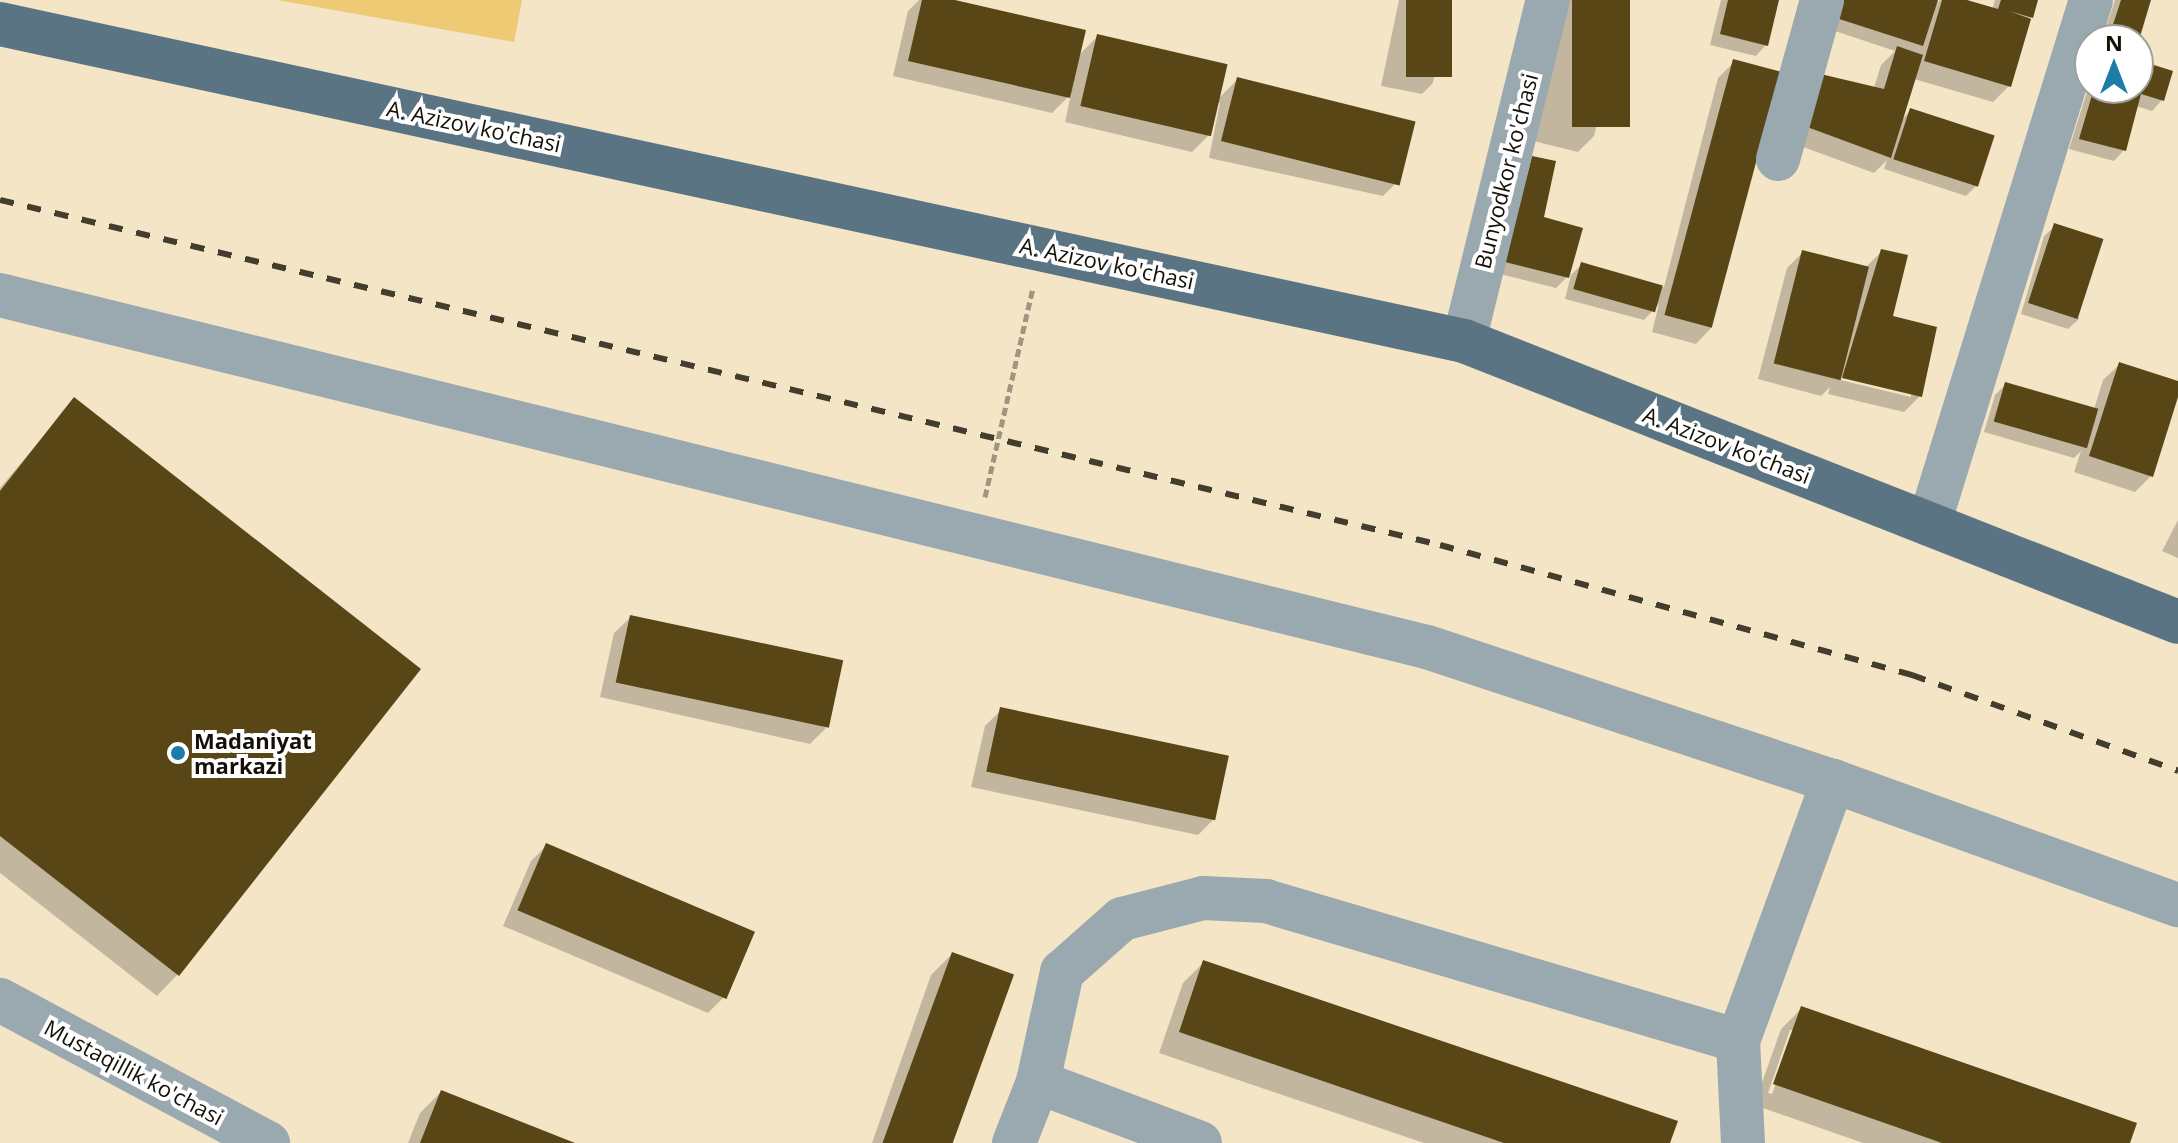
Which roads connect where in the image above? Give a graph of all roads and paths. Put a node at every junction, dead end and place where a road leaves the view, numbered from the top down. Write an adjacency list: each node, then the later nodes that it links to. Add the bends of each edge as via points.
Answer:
1 (1548, 0): 8 (street, Bunyodkor ko'chasi)
2 (1822, 0): 5 (street)
3 (2091, 0): 9 (street)
4 (0, 24): 6 (main road, A. Azizov ko'chasi)
5 (1778, 159)
6 (1042, 248): 8 (main road, A. Azizov ko'chasi); 10 (path)
7 (0, 295): 10 (street)
8 (1464, 341): 9 (main road, A. Azizov ko'chasi)
9 (1929, 524): 11 (main road, A. Azizov ko'chasi)
10 (975, 536): 12 (street, via 1427,647)
11 (2178, 622)
12 (1833, 781): 13 (street); 15 (street)
13 (2178, 905)
14 (0, 1000): 17 (street, Mustaqillik ko'chasi)
15 (1738, 1041): 16 (street, via 1266,901 1203,898 1122,919 1062,972); 20 (street)
16 (1038, 1082): 18 (street); 19 (street)
17 (268, 1143)
18 (1014, 1143)
19 (1200, 1143)
20 (1743, 1143)

